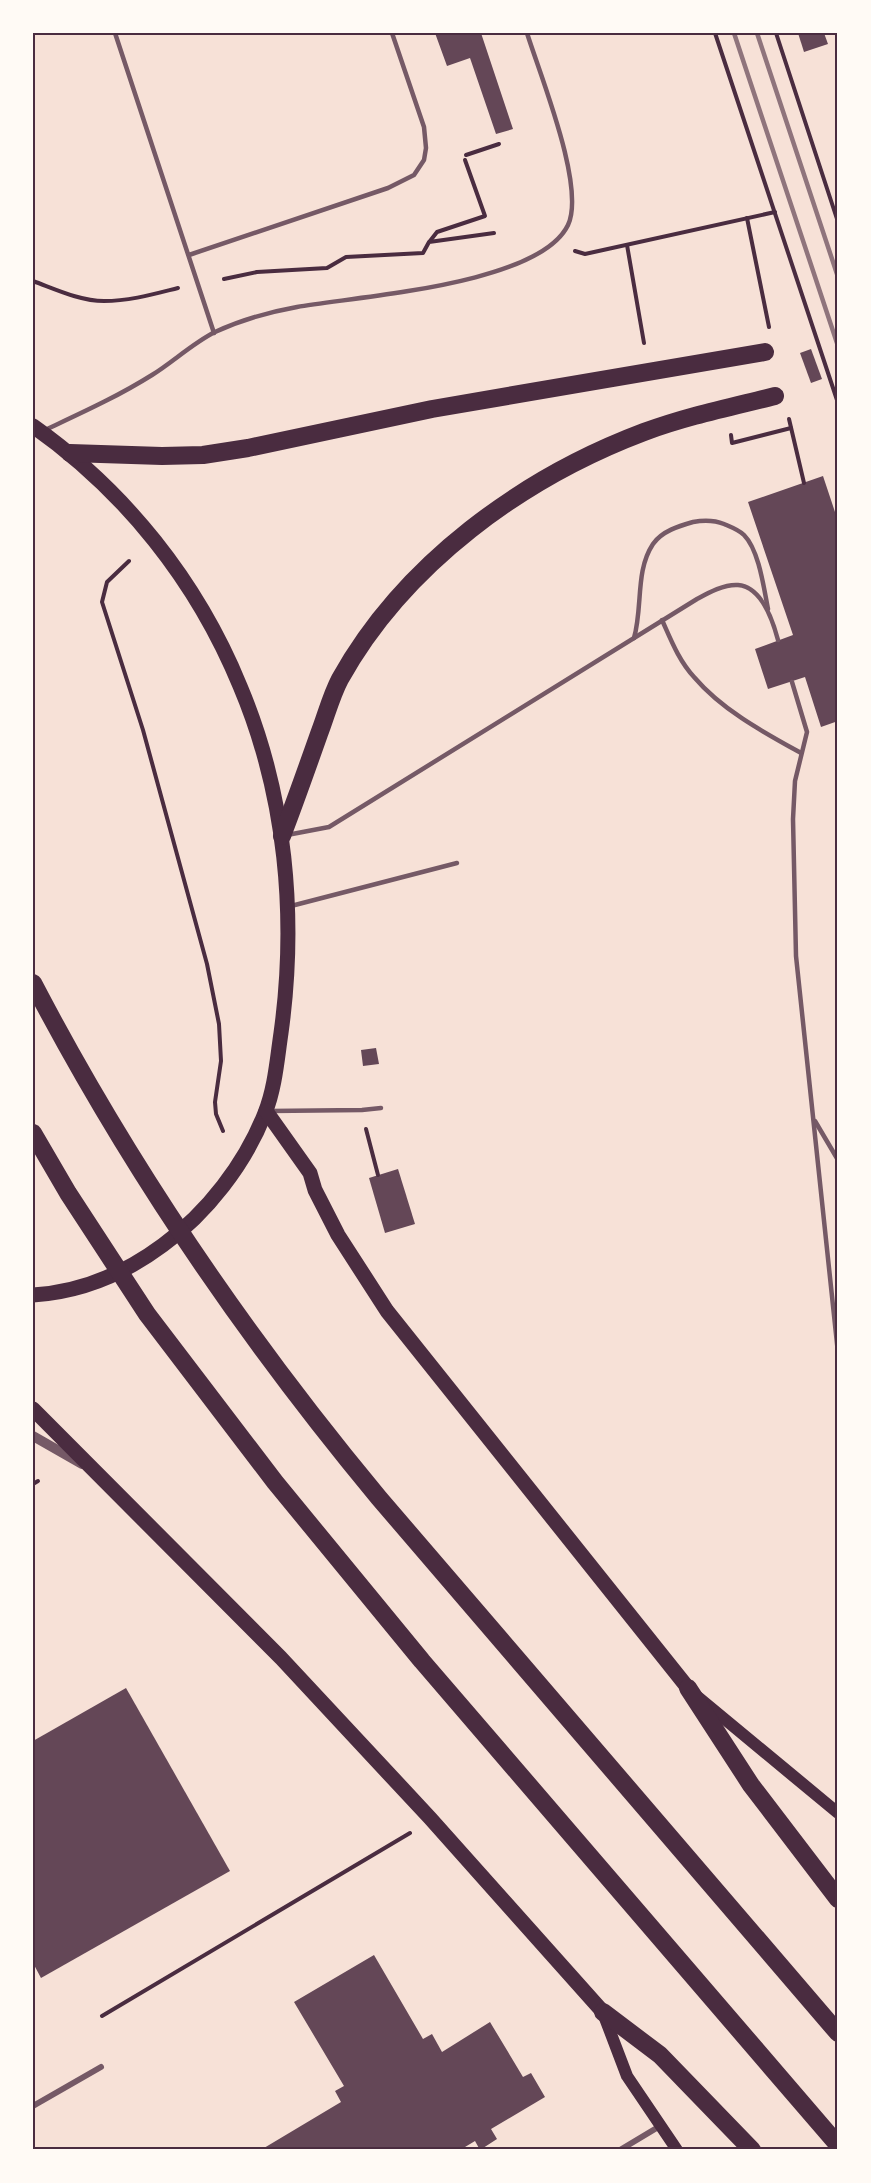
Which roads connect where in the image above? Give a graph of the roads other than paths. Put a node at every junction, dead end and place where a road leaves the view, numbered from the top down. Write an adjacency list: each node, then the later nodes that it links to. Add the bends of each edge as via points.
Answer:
1 (115, 33): 4 (lane)
2 (392, 33): 4 (lane, via 426,138 424,159 414,176)
3 (527, 33): 5 (lane, via 562,142 573,192 570,220 554,242 518,264 490,273 427,288 268,313)
4 (189, 255): 5 (lane)
5 (214, 333): 8 (lane, via 107,400)
6 (765, 352): 9 (highway, via 432,409 203,455)
7 (775, 396): 16 (highway, via 669,423 591,455 488,517 427,568 367,635 339,681)
8 (37, 429): 9 (main road)
9 (70, 453): 16 (main road, via 111,490 162,550 215,633 250,711 271,779)
10 (770, 615): 11 (lane, via 750,589 737,585 696,598); 12 (lane, via 756,557 744,535 720,522 698,521 670,530 653,544 643,565); 13 (lane)
11 (662, 620): 12 (lane); 15 (lane, via 694,677 727,708)
12 (634, 638): 16 (lane, via 329,827)
13 (778, 640)
14 (792, 682): 15 (lane, via 807,732)
15 (801, 753): 22 (lane, via 793,810 796,956)
16 (282, 836): 18 (main road)
17 (457, 863): 18 (lane)
18 (288, 907): 21 (main road, via 285,1005)
19 (33, 983): 34 (highway, via 86,1081 164,1208 319,1426)
20 (381, 1108): 21 (lane)
21 (266, 1111): 25 (main road, via 240,1161 182,1232 102,1281); 30 (main road, via 310,1173 338,1235 387,1311)
22 (814, 1119): 24 (lane); 26 (lane)
23 (33, 1132): 38 (highway, via 147,1314 332,1554)
24 (838, 1160)
25 (33, 1295)
26 (838, 1353)
27 (33, 1409): 29 (main road)
28 (33, 1436): 29 (street)
29 (96, 1472): 33 (main road, via 281,1658)
30 (688, 1688): 31 (main road); 32 (highway, via 751,1785)
31 (838, 1813)
32 (838, 1899)
33 (603, 2012): 37 (main road, via 627,2076); 41 (highway, via 660,2055)
34 (838, 2033)
35 (101, 2067): 36 (street)
36 (33, 2106)
37 (661, 2126): 39 (street); 40 (main road)
38 (838, 2145)
39 (620, 2150)
40 (677, 2150)
41 (752, 2150)

